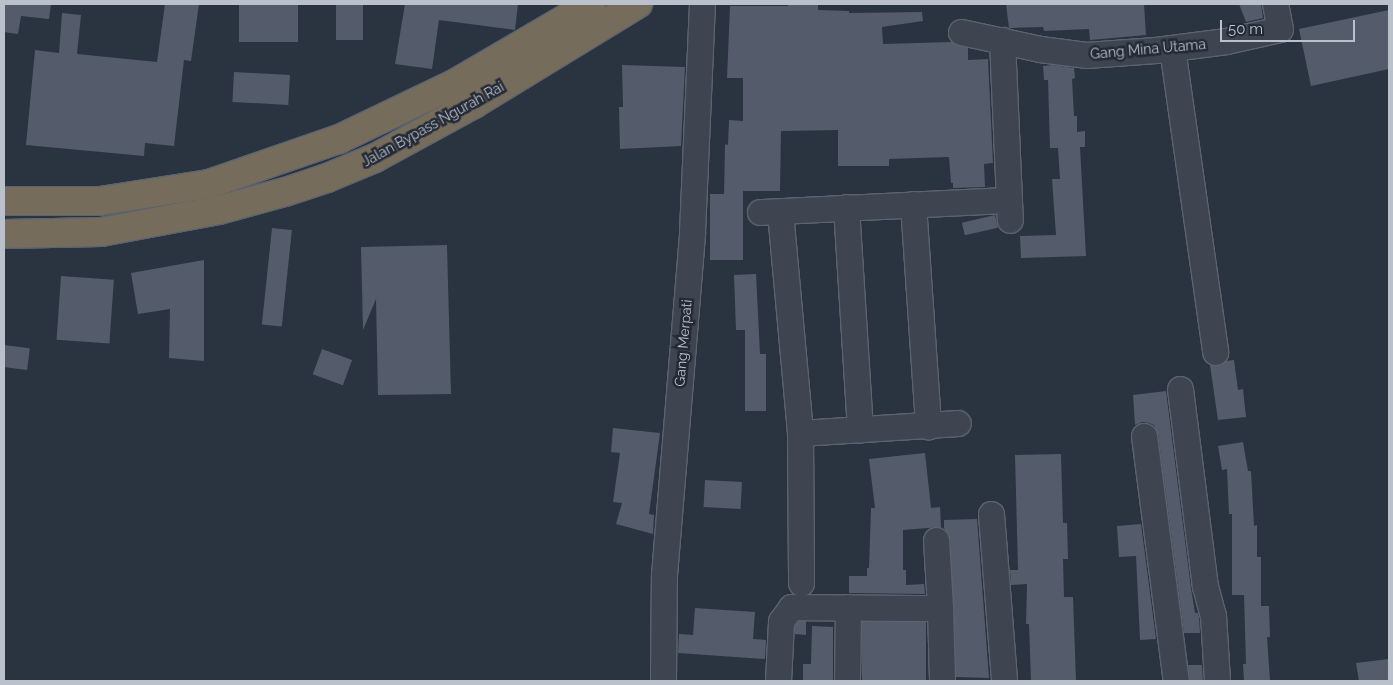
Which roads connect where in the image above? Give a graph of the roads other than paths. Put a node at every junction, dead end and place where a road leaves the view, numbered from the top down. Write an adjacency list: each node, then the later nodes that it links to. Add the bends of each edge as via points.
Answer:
1 (638, 4): 11 (highway, Jalan Bypass Ngurah Rai, via 474,104 375,158 327,178 218,210 101,232)
2 (702, 4): 24 (street, Gang Merpati, via 692,232 664,575)
3 (1275, 4): 7 (street, Gang Mina Utama, via 1280,29)
4 (583, 6): 8 (highway, Jalan Bypass Ngurah Rai, via 454,84 339,139 209,184 100,201)
5 (961, 32): 6 (street, Gang Mina Utama)
6 (1002, 40): 7 (street, Gang Mina Utama, via 1086,55); 9 (street, via 1010,210)
7 (1172, 48): 12 (street)
8 (4, 201)
9 (913, 204): 10 (street); 15 (street)
10 (846, 207): 16 (street); 17 (street, via 770,212)
11 (4, 234)
12 (1215, 352)
13 (1180, 389): 30 (street, via 1205,586 1214,619)
14 (958, 423): 15 (street)
15 (928, 426): 16 (street)
16 (860, 430): 17 (street)
17 (800, 433): 21 (street)
18 (1144, 436): 29 (street)
19 (991, 514): 28 (street)
20 (936, 540): 23 (street)
21 (801, 583)
22 (848, 607): 23 (street); 25 (street, via 791,607 781,621); 26 (street)
23 (940, 608): 27 (street)
24 (662, 681)
25 (778, 681)
26 (847, 681)
27 (942, 681)
28 (1004, 681)
29 (1176, 681)
30 (1217, 681)

